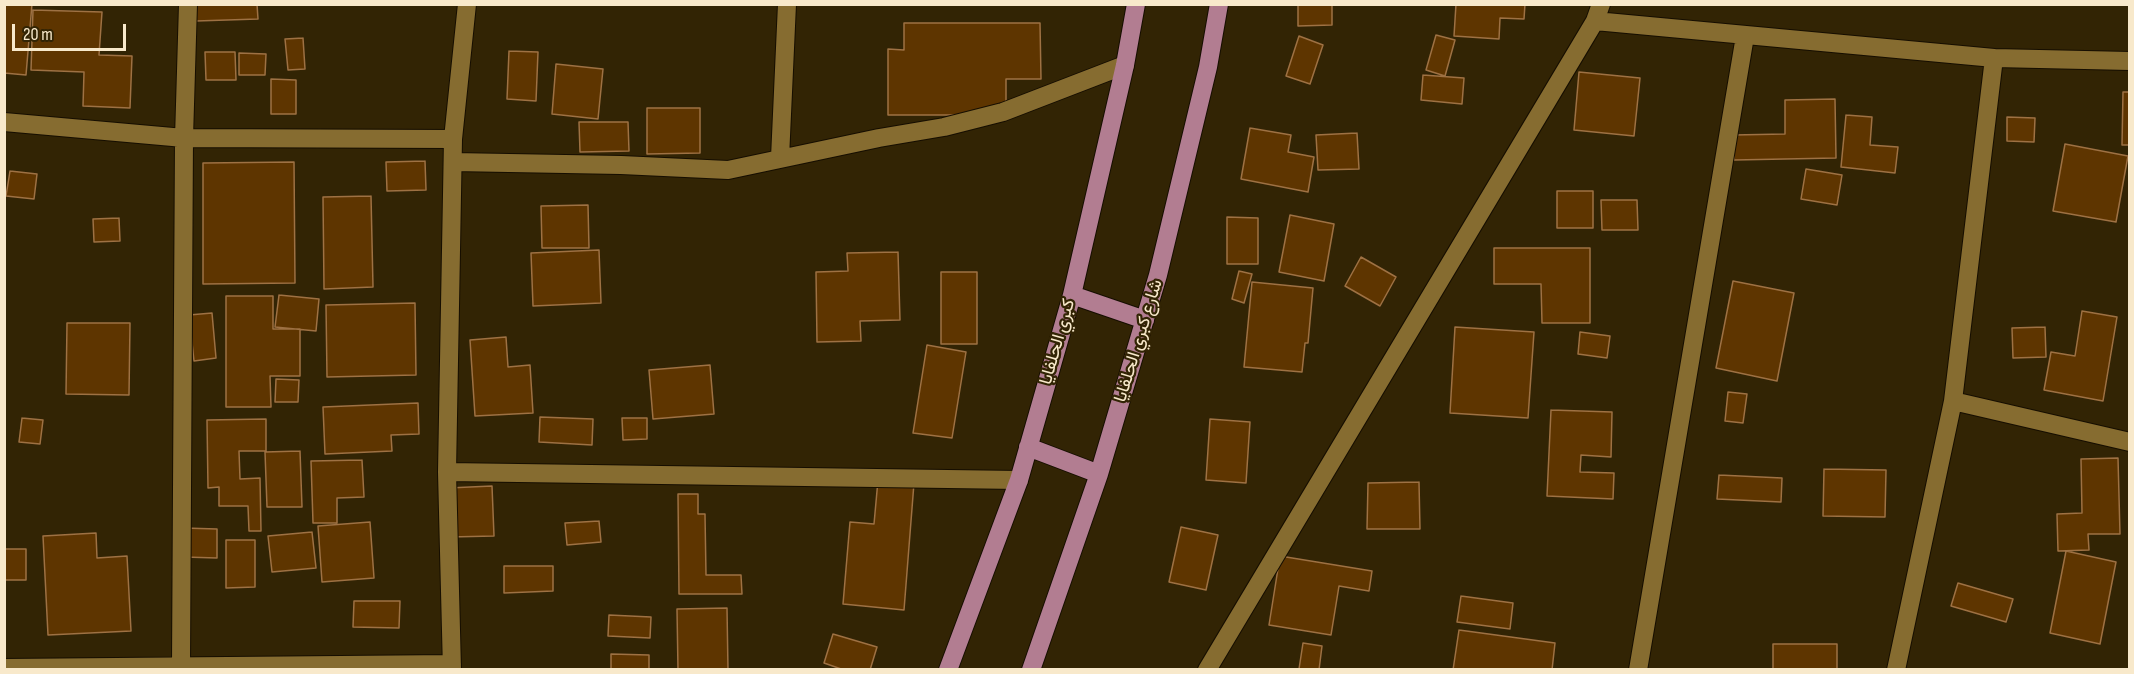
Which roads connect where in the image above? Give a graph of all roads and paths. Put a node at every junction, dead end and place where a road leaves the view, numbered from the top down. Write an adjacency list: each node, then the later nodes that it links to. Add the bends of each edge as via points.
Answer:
1 (188, 4): 12 (street)
2 (467, 4): 13 (street)
3 (787, 4): 14 (street)
4 (1136, 4): 10 (main road, كبري الحلفايا)
5 (1219, 4): 17 (main road, شارع كبري الحلفايا, via 1205,78)
6 (1598, 13): 7 (street); 29 (street)
7 (1745, 36): 8 (street); 30 (street)
8 (1994, 58): 9 (street); 18 (street)
9 (2130, 61)
10 (1125, 65): 14 (street, via 1004,112); 16 (main road, كبري الحلفايا)
11 (4, 122): 12 (street)
12 (184, 138): 13 (street); 24 (street)
13 (453, 139): 15 (street)
14 (780, 158): 15 (street, via 728,170)
15 (453, 162): 21 (street)
16 (1072, 295): 17 (main road); 20 (main road, كبري الحلفايا)
17 (1145, 320): 22 (main road, شارع كبري الحلفايا)
18 (1953, 401): 19 (street); 31 (street)
19 (2130, 442)
20 (1028, 447): 22 (main road); 23 (main road, كبري الحلفايا)
21 (447, 472): 23 (street); 25 (street)
22 (1099, 474): 28 (main road, شارع كبري الحلفايا)
23 (1019, 480): 27 (main road, كبري الحلفايا)
24 (181, 665): 25 (street); 26 (street)
25 (452, 667)
26 (4, 668)
27 (948, 669)
28 (1031, 669)
29 (1207, 669)
30 (1638, 669)
31 (1896, 669)

